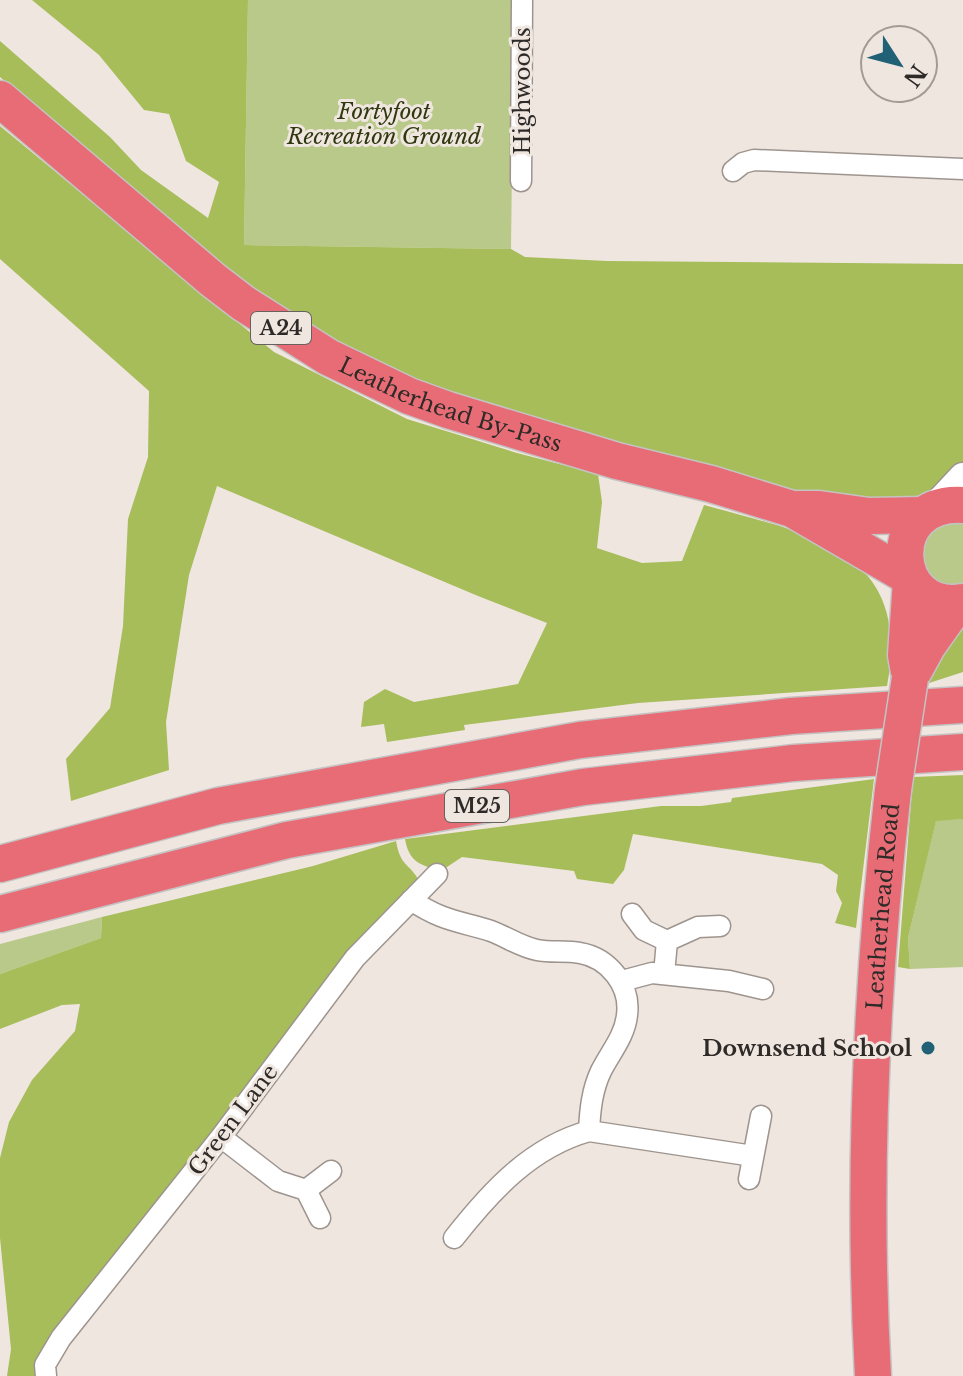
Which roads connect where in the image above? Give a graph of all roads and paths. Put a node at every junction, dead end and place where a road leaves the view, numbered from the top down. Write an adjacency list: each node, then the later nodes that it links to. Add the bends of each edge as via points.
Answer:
1 (522, 0): 5 (street, Highwoods)
2 (0, 99): 7 (highway, Leatherhead By-Pass / A24, via 213,280 328,357 448,410)
3 (963, 169): 4 (street, via 754,160)
4 (733, 171)
5 (521, 181)
6 (963, 477): 8 (main road)
7 (792, 509): 8 (highway, Leatherhead By-Pass, via 869,516); 9 (highway, Leatherhead By-Pass)
8 (940, 509): 9 (highway, Leatherhead Road, via 911,528 904,560)
9 (910, 578): 10 (highway, Leatherhead By-Pass, via 931,598); 11 (highway, Leatherhead Road)
10 (960, 603): 11 (highway, Leatherhead Road)
11 (910, 678): 34 (highway, Leatherhead Road, bridge, via 875,974 867,1264)
12 (963, 705): 14 (highway, M25, via 791,716 580,740 218,806)
13 (963, 752): 17 (highway, M25, via 793,763 583,787 287,840)
14 (0, 864)
15 (437, 874): 16 (street, Green Lane)
16 (411, 900): 22 (street, via 444,919 535,950 594,956); 26 (street, Green Lane, via 355,958)
17 (0, 914)
18 (632, 914): 20 (street, via 644,930)
19 (720, 926): 20 (street, via 698,927)
20 (667, 941): 21 (street)
21 (664, 974): 22 (street); 23 (street)
22 (622, 981): 25 (street, via 627,1016 593,1091)
23 (763, 989)
24 (761, 1116): 27 (street)
25 (589, 1131): 27 (street); 32 (street, via 525,1163)
26 (221, 1137): 30 (street, via 278,1181); 33 (street, Green Lane, via 61,1338 45,1365)
27 (753, 1156): 29 (street)
28 (331, 1171): 30 (street)
29 (749, 1179)
30 (306, 1190): 31 (street)
31 (320, 1218)
32 (454, 1238)
33 (46, 1376)
34 (873, 1376)

